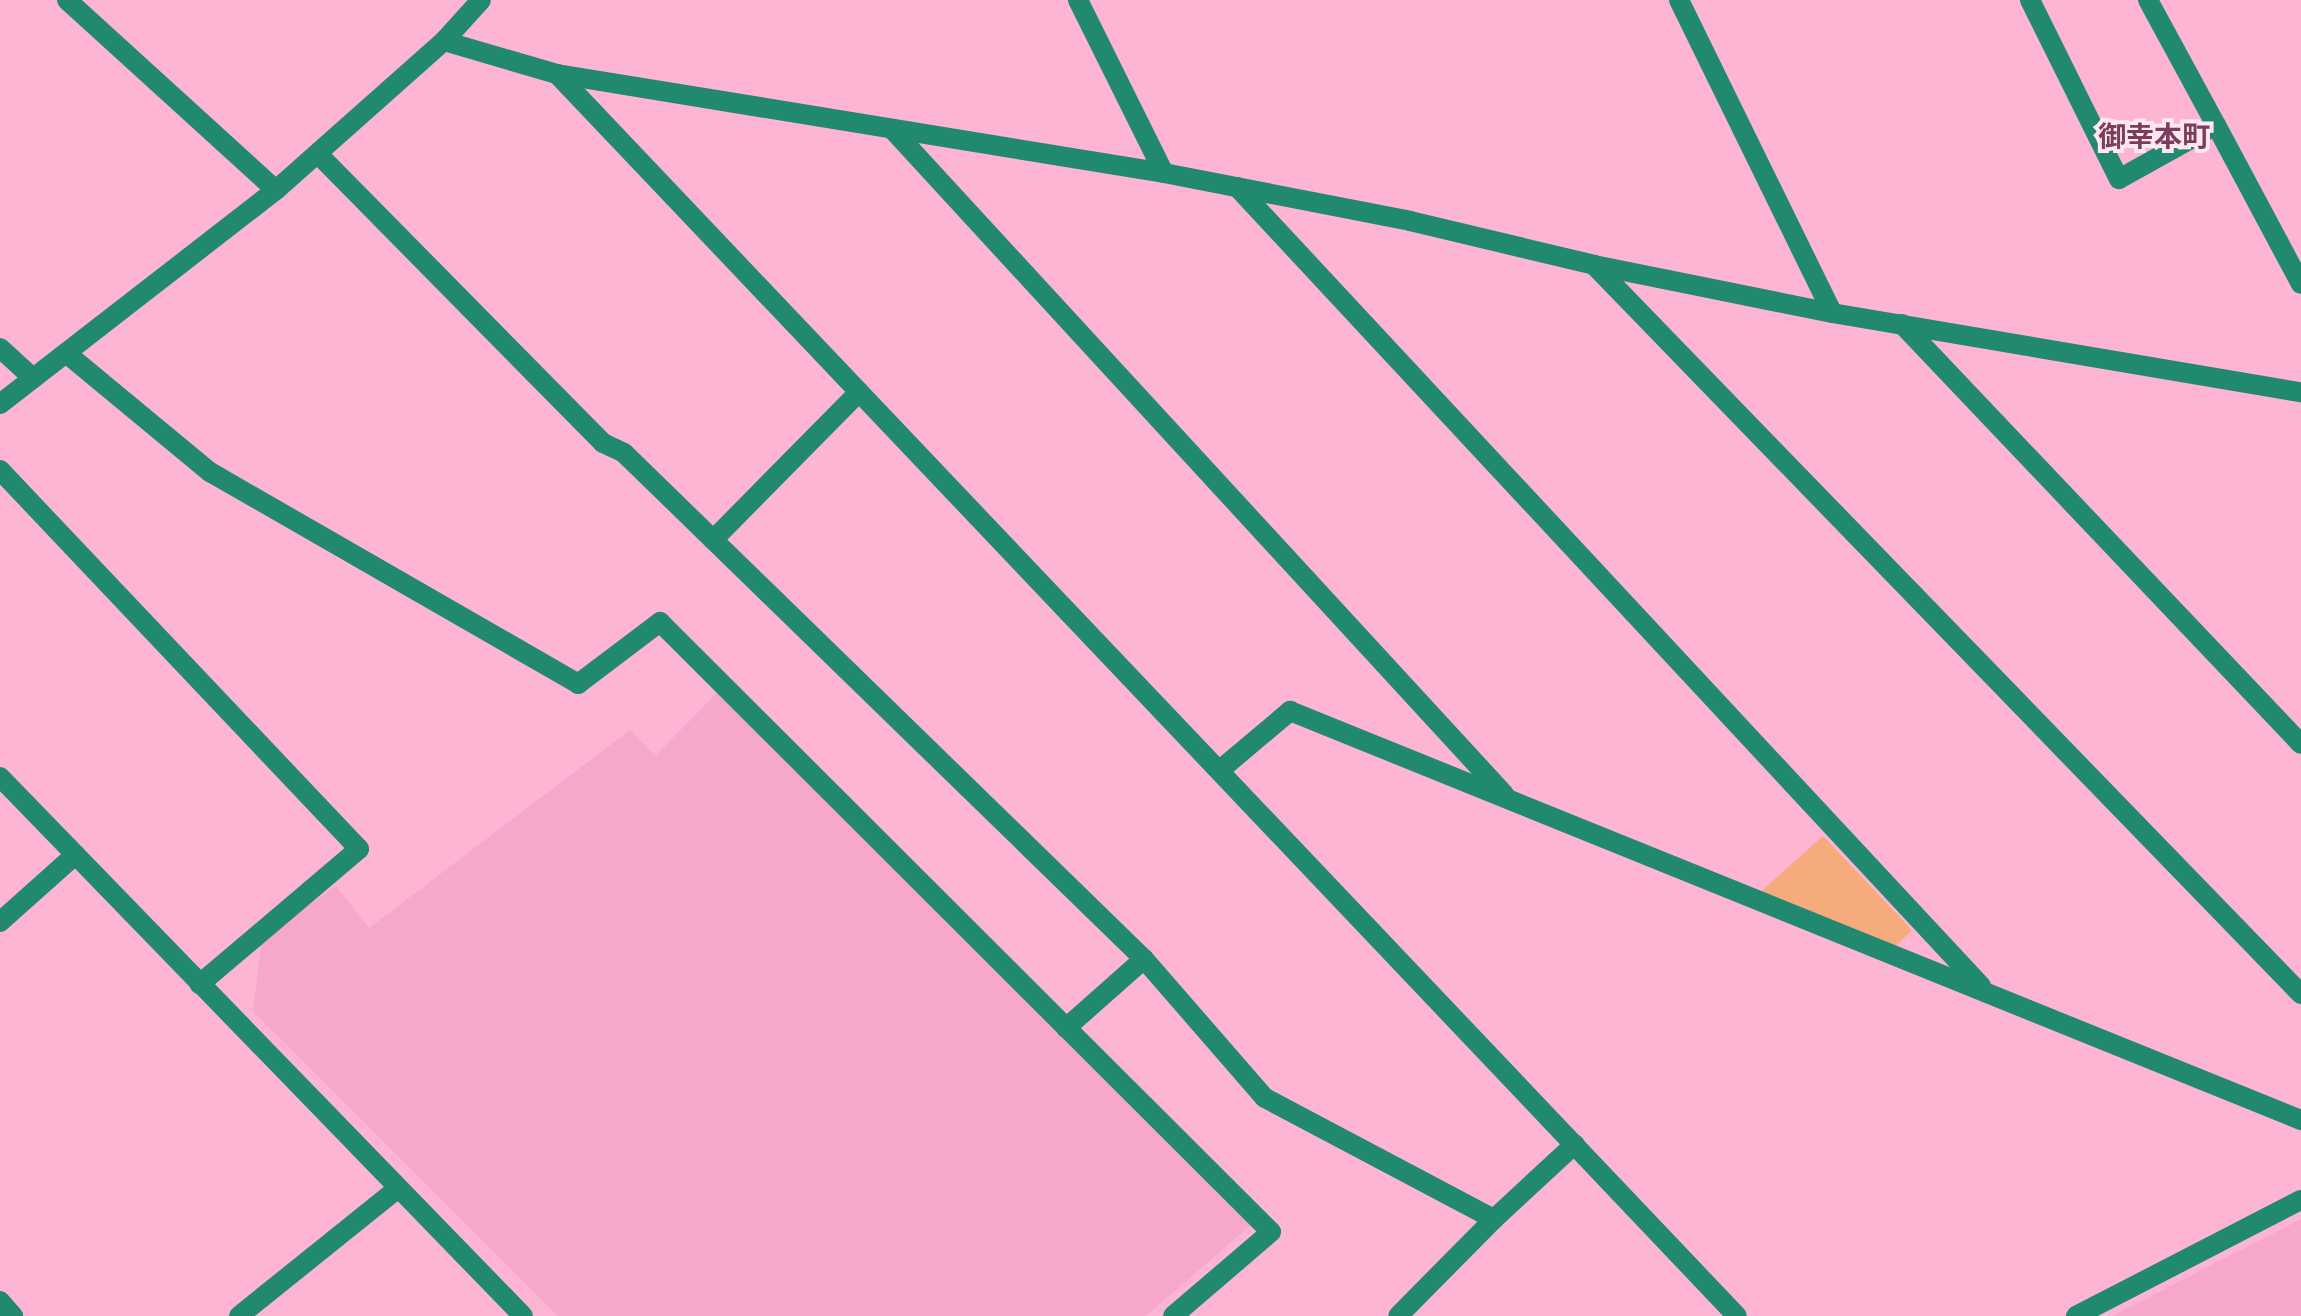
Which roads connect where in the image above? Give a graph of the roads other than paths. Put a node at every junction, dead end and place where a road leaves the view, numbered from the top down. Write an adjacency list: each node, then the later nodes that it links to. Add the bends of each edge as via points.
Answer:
1 (67, 0): 14 (street)
2 (481, 0): 7 (street)
3 (1078, 0): 12 (street)
4 (1679, 0): 17 (street)
5 (2030, 0): 9 (street, via 2119,179)
6 (2148, 0): 9 (street)
7 (444, 41): 8 (street); 11 (street)
8 (557, 74): 10 (street); 22 (street)
9 (2216, 125): 16 (street)
10 (892, 129): 12 (street); 30 (street)
11 (318, 154): 14 (street); 26 (street, via 603,443 624,453)
12 (1164, 173): 13 (street)
13 (1237, 187): 15 (street); 35 (street)
14 (276, 190): 20 (street)
15 (1594, 265): 17 (street); 36 (street)
16 (2301, 284)
17 (1832, 313): 18 (street)
18 (1902, 324): 23 (street); 27 (street)
19 (0, 348): 21 (street)
20 (66, 353): 21 (street); 37 (street, via 210,472 578,684 660,622)
21 (33, 378): 24 (street)
22 (859, 392): 26 (street); 28 (street)
23 (2301, 392)
24 (0, 404)
25 (0, 470): 34 (street, via 359,849)
26 (713, 540): 33 (street)
27 (2301, 744)
28 (1220, 770): 30 (street, via 1290,711); 39 (street)
29 (0, 777): 31 (street)
30 (1508, 799): 35 (street)
31 (75, 855): 32 (street); 34 (street)
32 (0, 922)
33 (1144, 959): 37 (street); 42 (street, via 1265,1098)
34 (200, 984): 40 (street)
35 (1986, 991): 38 (street)
36 (2301, 994)
37 (1066, 1028): 47 (street, via 1271,1232)
38 (2301, 1120)
39 (1575, 1144): 42 (street); 49 (street)
40 (398, 1188): 45 (street); 46 (street)
41 (2301, 1200): 50 (street)
42 (1494, 1219): 48 (street)
43 (0, 1301): 44 (street)
44 (13, 1316)
45 (239, 1316)
46 (523, 1316)
47 (1173, 1316)
48 (1398, 1316)
49 (1737, 1316)
50 (2076, 1316)

